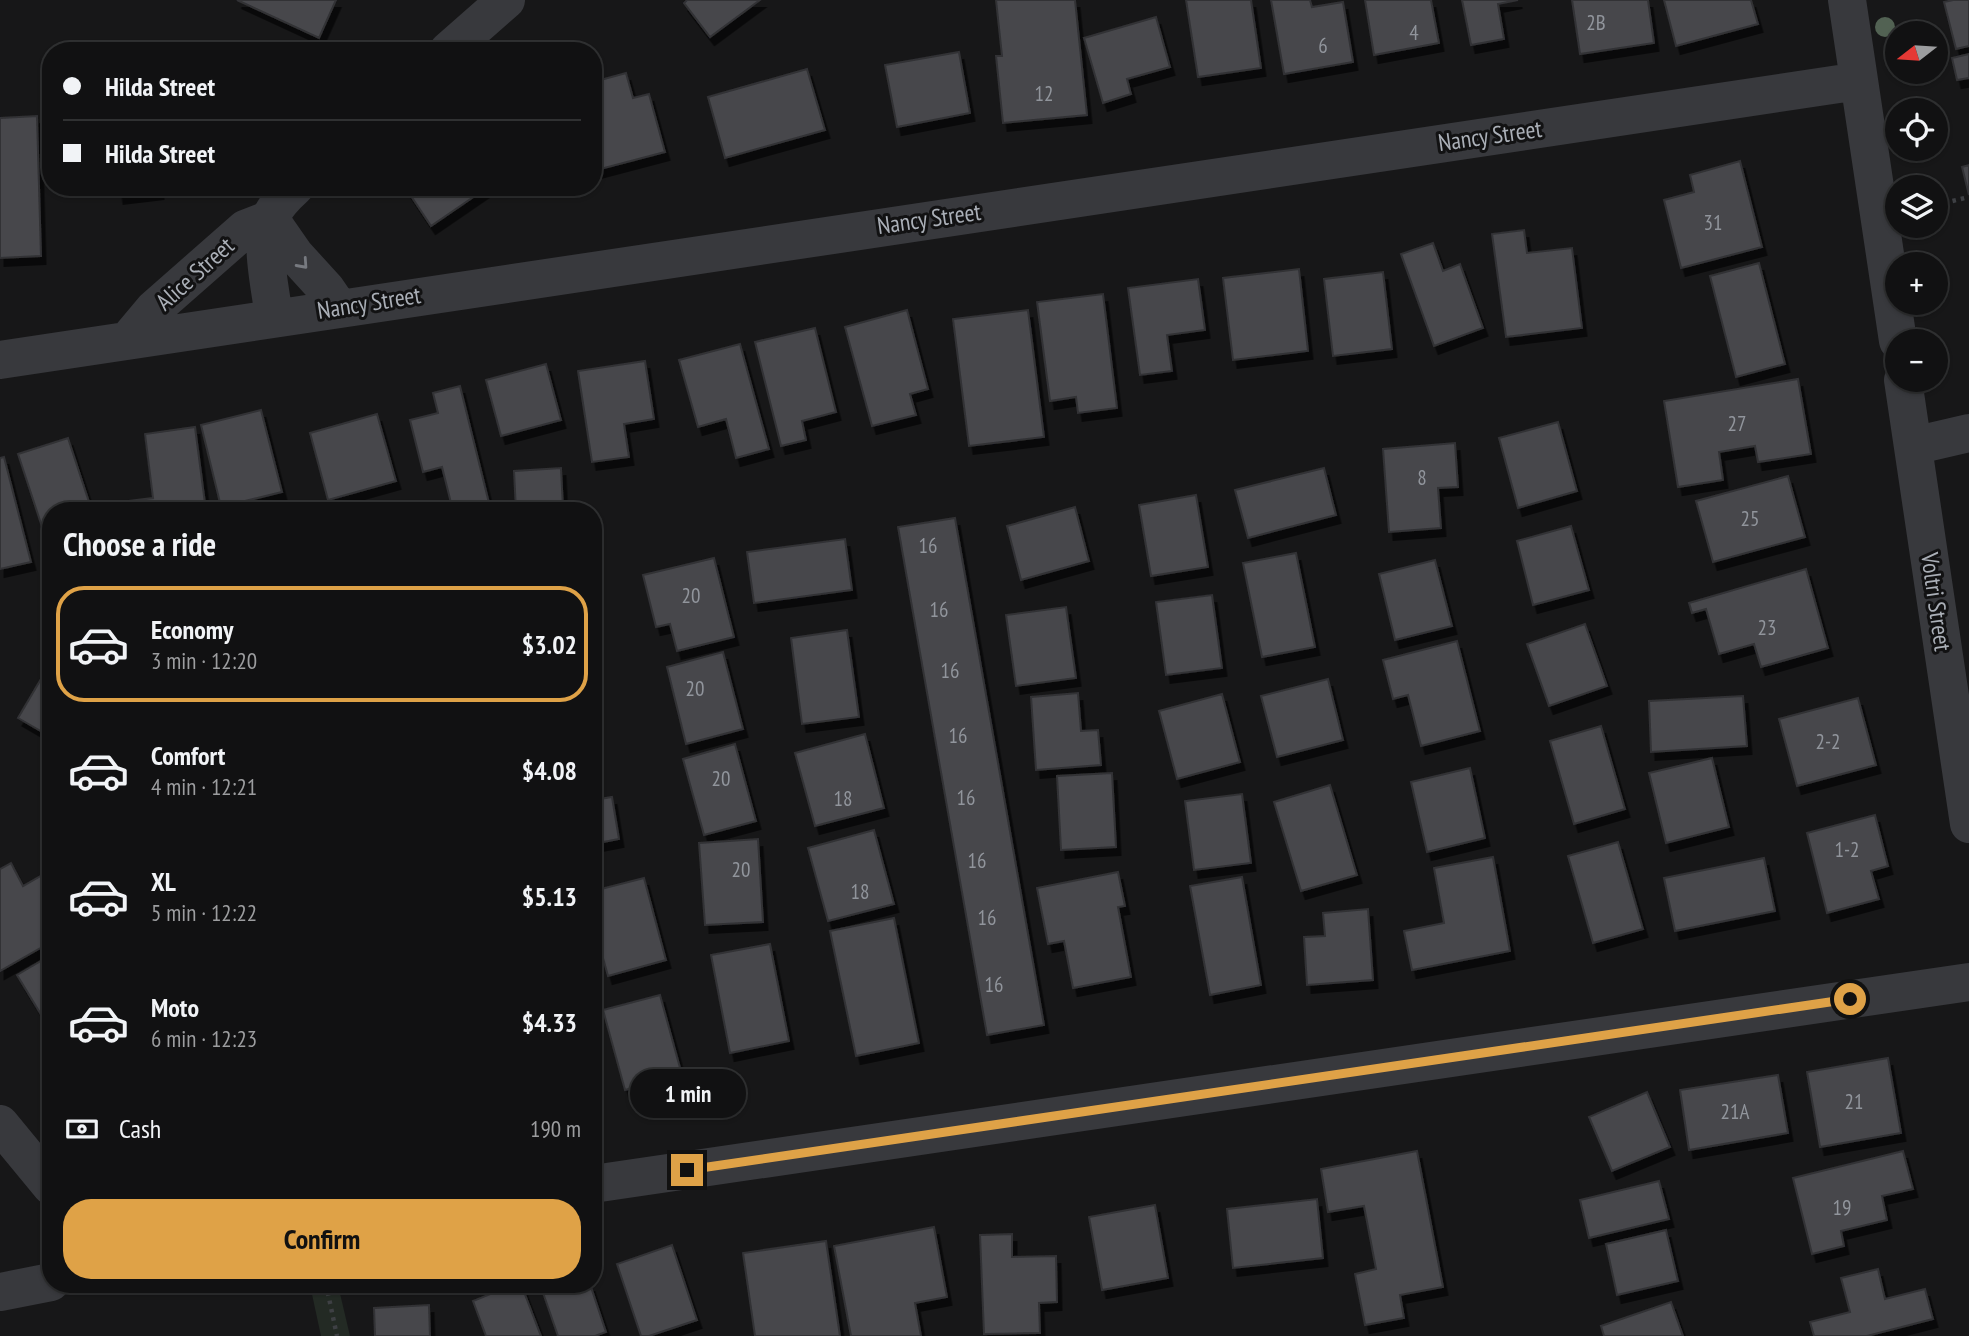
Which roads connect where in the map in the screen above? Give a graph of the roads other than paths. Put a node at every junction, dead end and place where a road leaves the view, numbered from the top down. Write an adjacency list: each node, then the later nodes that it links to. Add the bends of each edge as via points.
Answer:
1 (506, 0): 3 (street)
2 (1847, 0): 4 (street)
3 (458, 42)
4 (1859, 81): 7 (street, Nancy Street); 9 (street)
5 (286, 196): 6 (street, Alice Street)
6 (270, 219): 7 (street, one-way to 7); 8 (street, Alice Street, via 265,237); 10 (street, Alice Street, via 245,229 154,309)
7 (338, 308): 8 (street, Nancy Street)
8 (274, 318): 10 (street, Nancy Street)
9 (1896, 329)
10 (128, 340): 11 (street, Nancy Street)
11 (0, 360)
12 (1905, 392): 14 (street, Voltri Street)
13 (1969, 433): 14 (street)
14 (1913, 446): 15 (street, Voltri Street)
15 (1969, 824)
16 (1969, 982): 19 (street)
17 (0, 1124): 18 (street)
18 (42, 1175)
19 (602, 1183)
20 (42, 1284): 21 (street)
21 (0, 1292)

